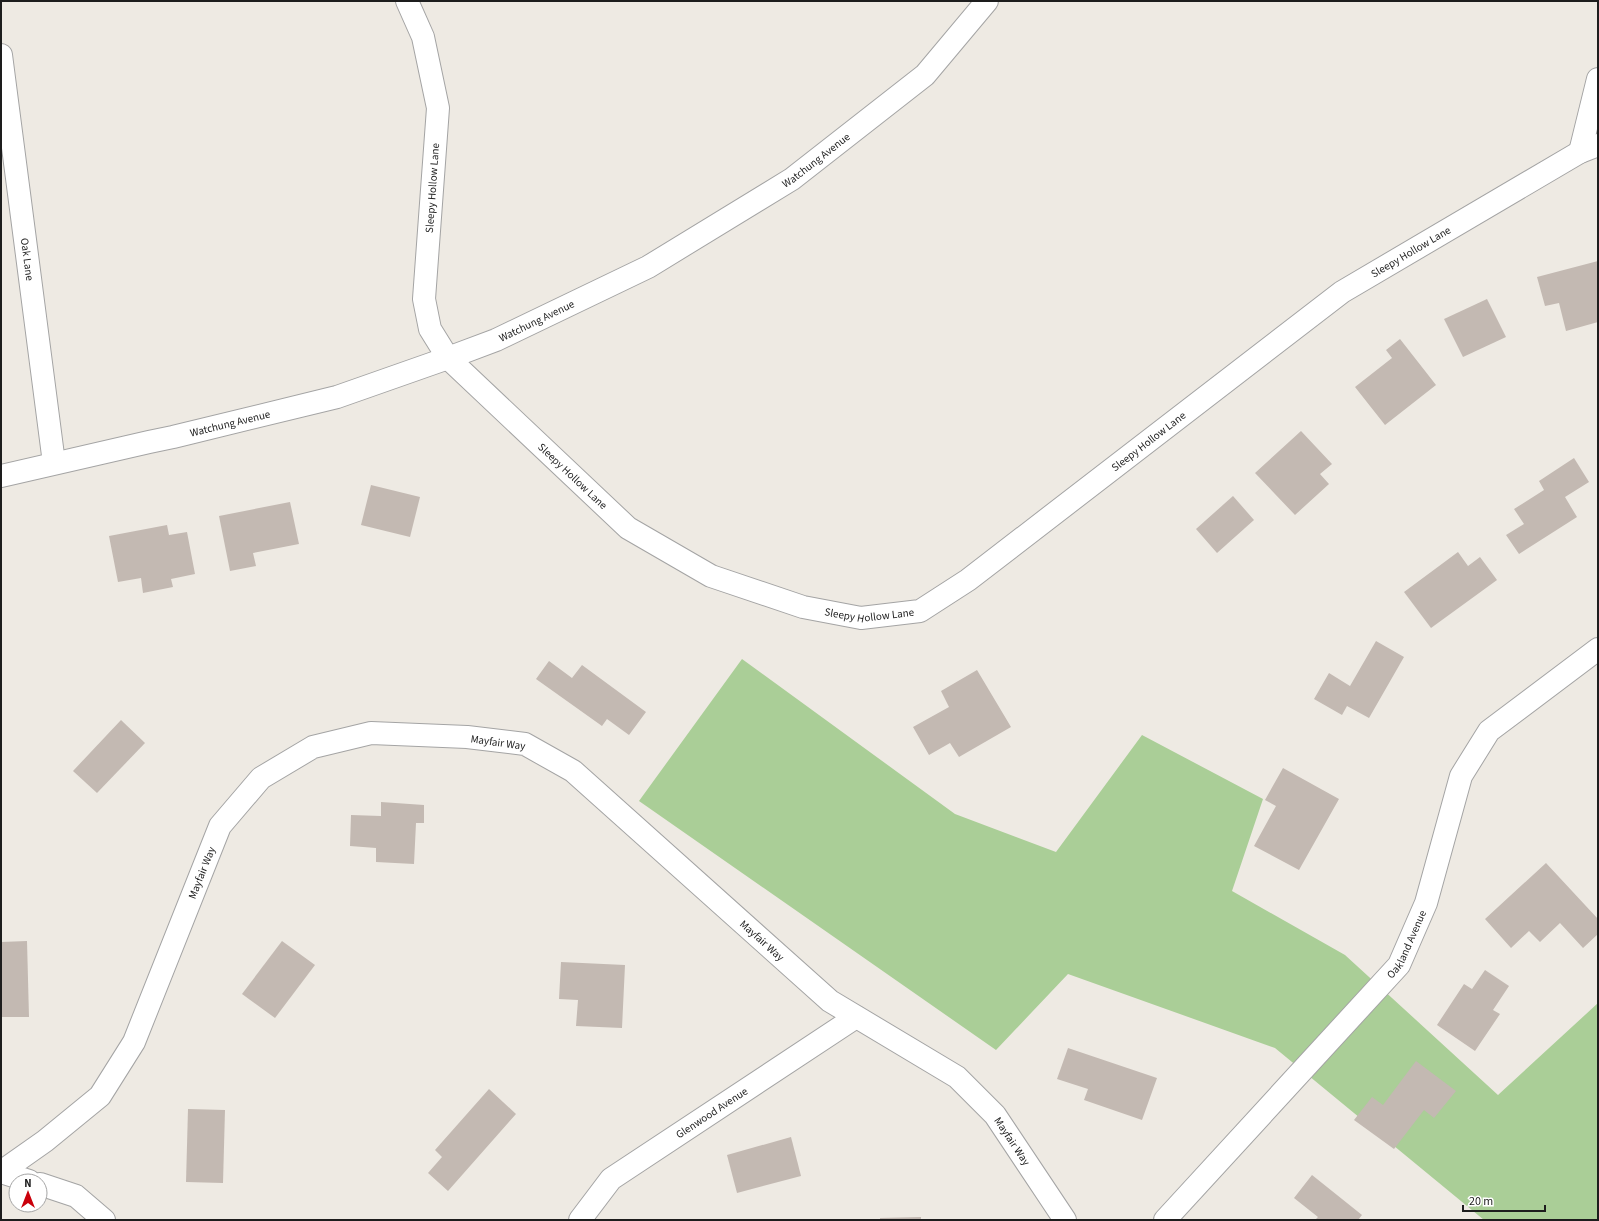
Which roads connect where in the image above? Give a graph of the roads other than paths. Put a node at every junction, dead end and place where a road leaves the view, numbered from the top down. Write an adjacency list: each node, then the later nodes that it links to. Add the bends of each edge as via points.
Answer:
1 (407, 1): 6 (street, Sleepy Hollow Lane, via 423,37 438,108 424,299 430,328)
2 (987, 1): 6 (street, Watchung Avenue, via 925,76 792,179 648,267 496,340)
3 (1, 55): 7 (street, Oak Lane)
4 (1598, 79): 5 (street)
5 (1589, 149): 6 (street, Sleepy Hollow Lane, via 1342,292 968,580 920,611 861,618 803,607 711,576 628,528)
6 (448, 358): 7 (street, Watchung Avenue, via 337,397 173,438)
7 (54, 464): 8 (street, Watchung Avenue)
8 (1, 476)
9 (1598, 649): 16 (street, Oakland Avenue, via 1489,731 1461,776 1426,903 1399,965)
10 (856, 1016): 11 (street, Mayfair Way, via 830,1002 573,771 526,744 467,737 371,733 313,747 261,778 220,826 134,1042 100,1096 45,1141); 14 (street, Glenwood Avenue, via 611,1179); 15 (street, Mayfair Way, via 957,1077 994,1115)
11 (1, 1172)
12 (48, 1187): 13 (street, via 76,1196)
13 (104, 1220)
14 (580, 1220)
15 (1065, 1220)
16 (1165, 1220)

